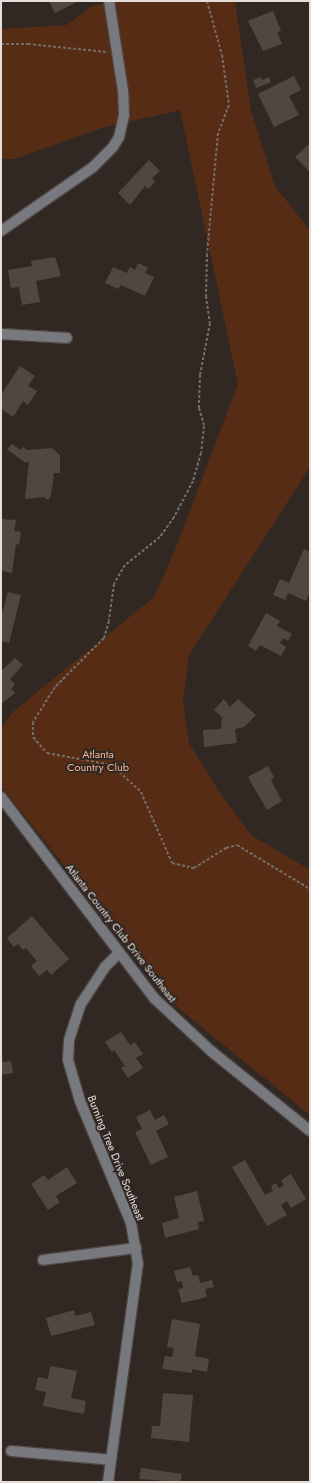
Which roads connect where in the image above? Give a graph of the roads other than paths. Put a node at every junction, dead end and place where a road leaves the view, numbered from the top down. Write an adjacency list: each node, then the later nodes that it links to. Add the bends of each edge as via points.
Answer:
1 (109, 1): 2 (street, via 123,91 124,115 119,137 113,147 93,167)
2 (1, 231)
3 (1, 334): 4 (street)
4 (68, 338)
5 (1, 797): 6 (street, Atlanta Country Club Drive Southeast)
6 (119, 953): 7 (street, Atlanta Country Club Drive Southeast, via 154,998 178,1022); 8 (street, Burning Tree Drive Southeast, via 105,967 81,1004 69,1040 68,1060 80,1101 131,1223)
7 (310, 1131)
8 (136, 1248): 9 (street); 11 (street, Burning Tree Drive Southeast, via 138,1279)
9 (42, 1260)
10 (11, 1451): 11 (street)
11 (111, 1460): 12 (street, Burning Tree Drive Southeast)
12 (108, 1482)

